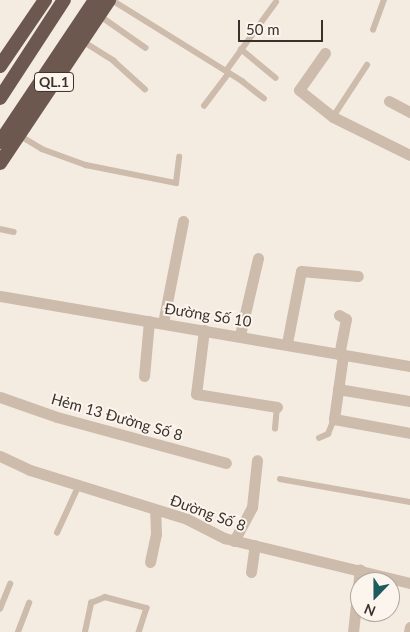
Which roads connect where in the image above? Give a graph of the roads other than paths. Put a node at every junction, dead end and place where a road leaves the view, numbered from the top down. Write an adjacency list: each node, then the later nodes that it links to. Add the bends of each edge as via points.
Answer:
1 (45, 0): 14 (highway)
2 (64, 0): 18 (highway, QL.1)
3 (95, 0): 25 (highway, QL.1)
4 (110, 0): 7 (highway, QL.1); 15 (lane)
5 (384, 0): 8 (lane)
6 (276, 2): 11 (lane)
7 (99, 15): 9 (highway, QL.1); 10 (lane)
8 (373, 30)
9 (81, 40): 17 (lane, via 114,61); 24 (highway, QL.1)
10 (146, 48)
11 (241, 49): 15 (lane); 16 (lane)
12 (324, 53): 23 (street, via 299,90)
13 (367, 65): 23 (lane)
14 (0, 66)
15 (227, 72): 19 (lane); 21 (lane)
16 (276, 78)
17 (145, 89)
18 (0, 98)
19 (264, 98)
20 (389, 101): 22 (street)
21 (204, 106)
22 (410, 112)
23 (333, 117): 26 (street)
24 (19, 135): 27 (lane, via 42,149 86,165 176,183); 28 (highway, QL.1)
25 (0, 142)
26 (410, 155)
27 (179, 157)
28 (0, 163)
29 (183, 221): 37 (street)
30 (0, 229): 31 (lane)
31 (14, 232)
32 (258, 258): 39 (street)
33 (358, 276): 40 (street, via 301,271)
34 (0, 296): 36 (street, Đường Số 10)
35 (339, 315): 41 (street, via 346,319)
36 (149, 321): 37 (street, Đường Số 10); 43 (street)
37 (163, 323): 38 (street, Đường Số 10)
38 (204, 330): 39 (street, Đường Số 10); 47 (street, via 196,394)
39 (240, 335): 40 (street, Đường Số 10)
40 (287, 343): 41 (street, Đường Số 10)
41 (341, 354): 42 (street, Đường Số 10); 44 (street)
42 (410, 366)
43 (144, 376)
44 (338, 389): 46 (street); 48 (street)
45 (0, 397): 54 (street, Hẻm 13 Đường Số 8, via 56,417)
46 (410, 401)
47 (277, 407): 49 (lane)
48 (334, 419): 50 (street); 51 (lane, via 328,434)
49 (274, 429)
50 (410, 433)
51 (319, 438)
52 (0, 456): 56 (street, Đường Số 8, via 30,470)
53 (257, 460): 60 (street, via 252,507 246,524)
54 (226, 463)
55 (280, 479): 57 (lane)
56 (79, 485): 58 (street, Đường Số 8); 59 (lane)
57 (410, 502)
58 (155, 510): 60 (street, Đường Số 8, via 187,519); 62 (street, via 156,534)
59 (57, 533)
60 (234, 541): 61 (street, Đường Số 8)
61 (255, 545): 63 (street, Đường Số 8); 64 (street)
62 (150, 562)
63 (360, 569): 65 (street, Đường Số 8); 73 (street)
64 (252, 572)
65 (410, 583)
66 (10, 584): 68 (lane)
67 (29, 603): 70 (lane)
68 (0, 610)
69 (410, 627): 74 (street)
70 (18, 632)
71 (85, 632): 72 (lane, via 91,603 105,597 147,608)
72 (139, 632)
73 (353, 632)
74 (409, 632)

